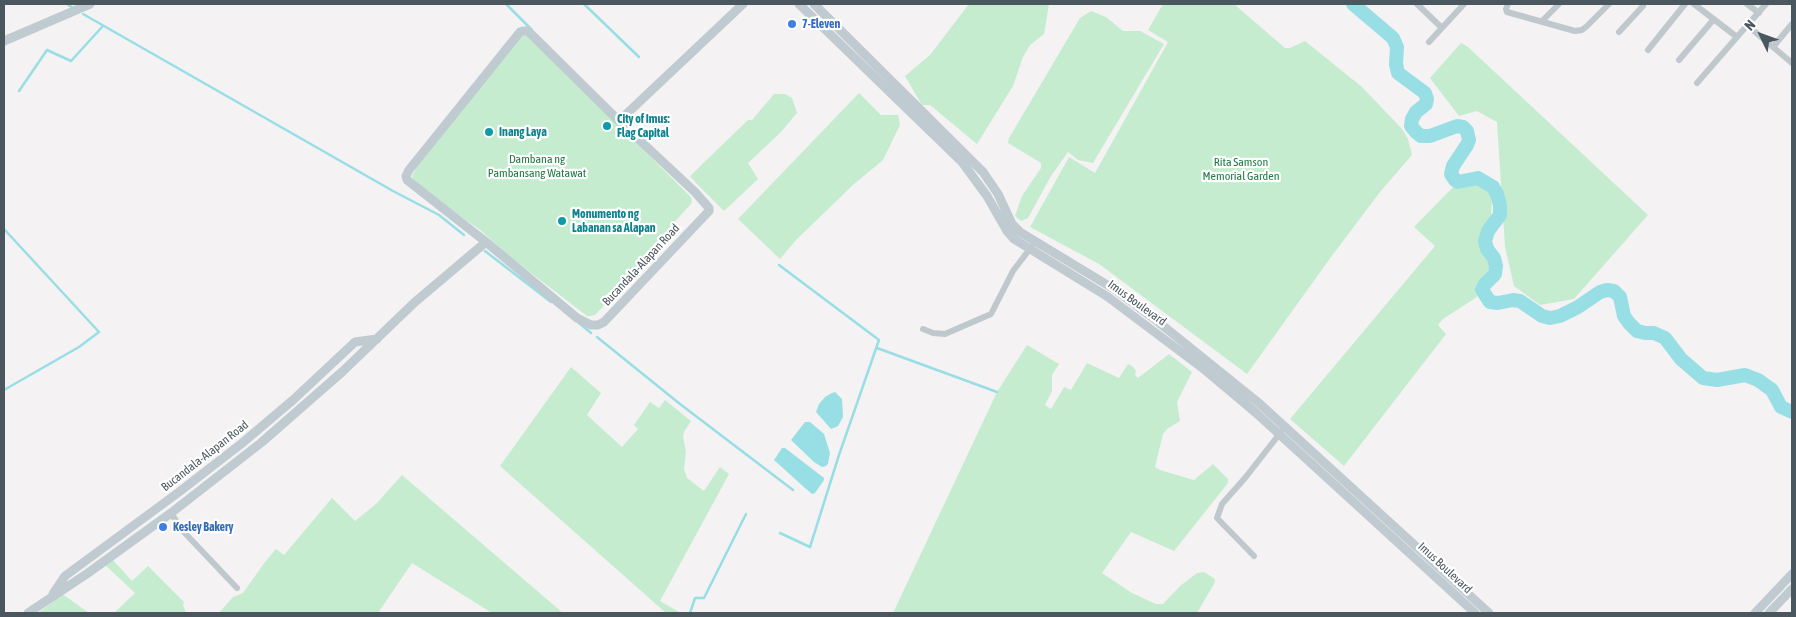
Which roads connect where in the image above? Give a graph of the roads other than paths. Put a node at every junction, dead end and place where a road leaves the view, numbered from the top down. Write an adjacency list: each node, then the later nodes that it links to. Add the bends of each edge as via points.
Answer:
1 (90, 4): 25 (main road)
2 (743, 4): 32 (main road)
3 (799, 4): 34 (main road, Imus Boulevard, via 962,162 987,196 1006,231 1014,239)
4 (814, 4): 34 (main road, Imus Boulevard, via 983,172 1012,224)
5 (1418, 4): 16 (street)
6 (1429, 4): 16 (street)
7 (1464, 4): 22 (street)
8 (1508, 4): 19 (street, via 1507,12)
9 (1559, 4): 19 (street)
10 (1609, 4): 19 (street, via 1582,30 1575,31)
11 (1642, 4): 23 (street)
12 (1686, 4): 28 (street)
13 (1694, 4): 18 (street)
14 (1747, 4): 17 (street)
15 (1766, 4): 17 (street)
16 (1423, 10): 22 (street)
17 (1759, 13): 21 (street)
18 (1714, 19): 24 (street); 29 (street)
19 (1542, 21)
20 (1792, 24): 27 (street)
21 (1748, 26): 24 (street); 27 (street)
22 (1442, 28): 26 (street)
23 (1619, 32)
24 (1737, 37): 31 (street)
25 (4, 42)
26 (1429, 42)
27 (1773, 47): 30 (street)
28 (1648, 50)
29 (1680, 60)
30 (1792, 63)
31 (1697, 83)
32 (619, 120): 33 (main road, Bucandala-Alapan Road, via 532,35 527,31 520,32 406,176 408,182); 33 (main road, Bucandala-Alapan Road, via 709,210 604,322 591,325 577,318)
33 (486, 242): 36 (main road, Bucandala-Alapan Road, via 415,302)
34 (1033, 245): 35 (street, via 1013,271 992,314 945,334); 37 (main road, Imus Boulevard, via 1111,294)
35 (923, 329)
36 (378, 339): 38 (main road, Bucandala-Alapan Road, via 296,413); 43 (main road, Bucandala-Alapan Road, via 355,342 241,444 65,576)
37 (1283, 430): 39 (street, via 1222,504 1217,518); 45 (main road, Imus Boulevard); 46 (main road, Imus Boulevard)
38 (171, 513): 41 (street, via 182,530); 43 (main road, Bucandala-Alapan Road)
39 (1254, 556)
40 (1792, 574): 47 (main road)
41 (237, 588)
42 (1792, 589): 48 (main road)
43 (53, 597): 44 (main road, Bucandala-Alapan Road)
44 (28, 613)
45 (1475, 613)
46 (1489, 613)
47 (1755, 613)
48 (1769, 613)

